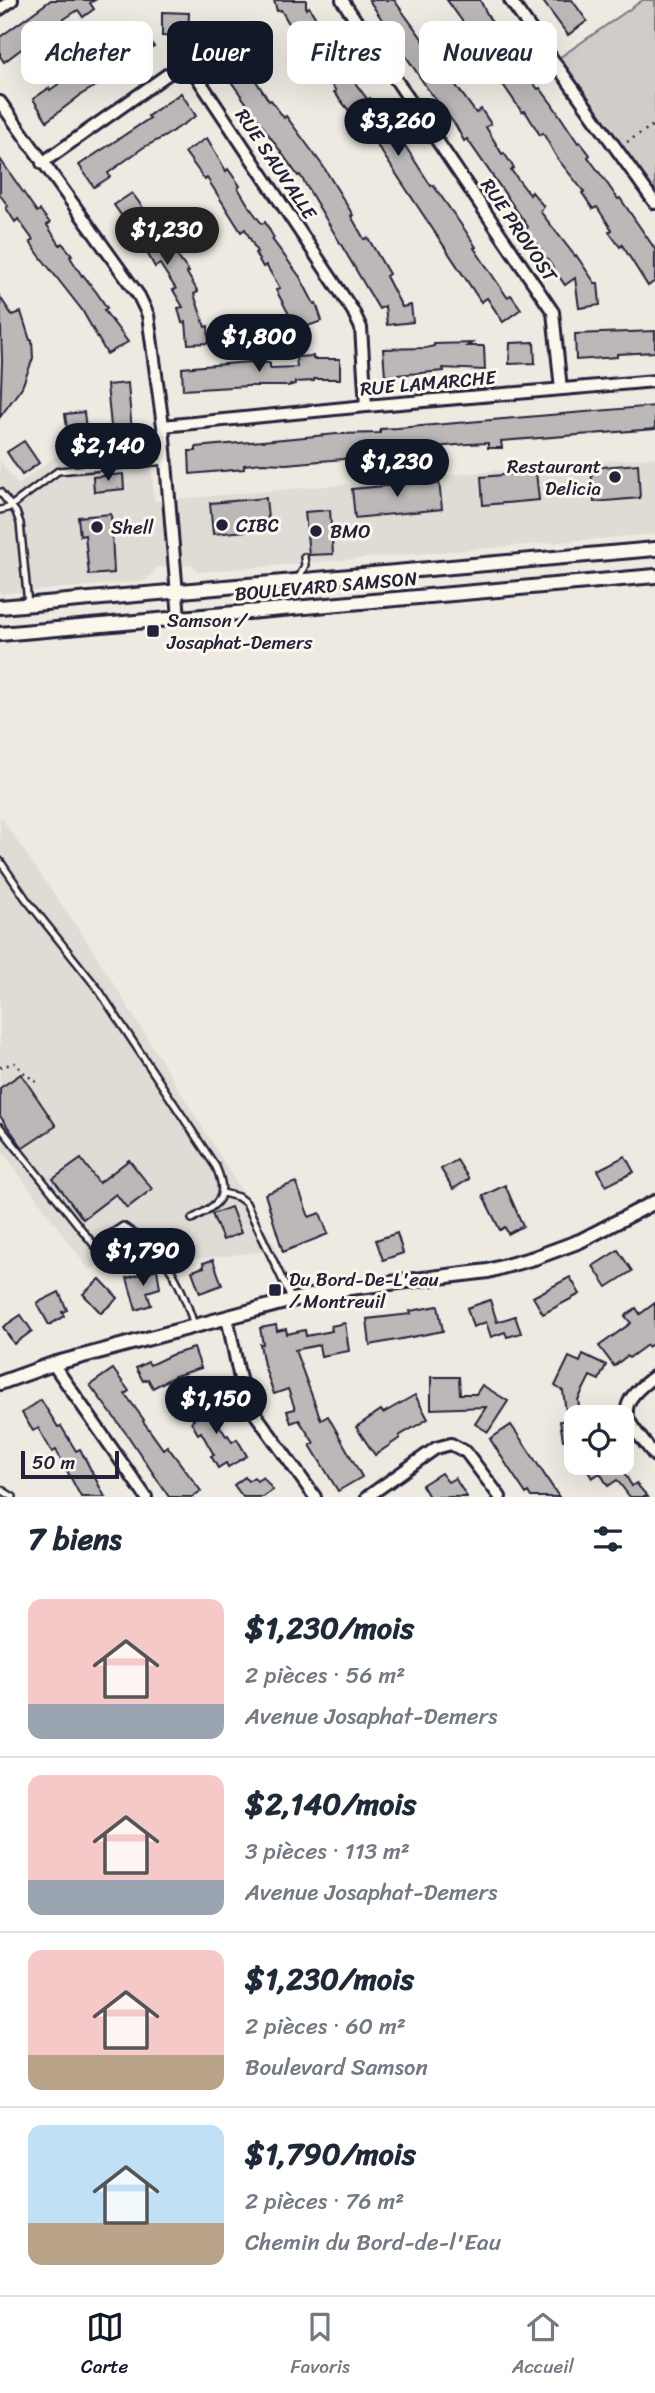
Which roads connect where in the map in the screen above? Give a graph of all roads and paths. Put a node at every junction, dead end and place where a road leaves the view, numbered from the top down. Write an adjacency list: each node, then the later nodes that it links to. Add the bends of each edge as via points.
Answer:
1 (12, 0): 4 (street)
2 (342, 0): 11 (street, RUE PROVOST, via 554,313)
3 (510, 0): 7 (street)
4 (0, 9)
5 (0, 102): 8 (street)
6 (655, 124): 7 (path)
7 (616, 150): 9 (street)
8 (42, 163): 12 (street, RUE SAUVALLE, via 168,74 180,70 195,74 353,311 360,328); 13 (street, via 148,315)
9 (655, 203)
10 (655, 381): 11 (street, RUE LAMARCHE)
11 (561, 389): 12 (street, RUE LAMARCHE)
12 (366, 406): 13 (street, RUE LAMARCHE)
13 (163, 426): 14 (street)
14 (166, 461): 16 (lane, via 58,471); 22 (street)
15 (0, 492): 16 (lane)
16 (11, 506): 17 (lane); 23 (lane, via 22,530)
17 (1, 509)
18 (655, 549): 21 (street, BOULEVARD SAMSON)
19 (304, 556): 21 (lane)
20 (655, 576): 25 (street, BOULEVARD SAMSON)
21 (298, 581): 22 (street, BOULEVARD SAMSON)
22 (177, 591): 23 (street, BOULEVARD SAMSON); 25 (street)
23 (28, 604): 24 (street, BOULEVARD SAMSON)
24 (0, 607)
25 (179, 618): 26 (street, BOULEVARD SAMSON)
26 (0, 634)
27 (0, 861): 31 (lane, via 98,989 216,1167)
28 (0, 1067): 29 (path, via 15,1063)
29 (36, 1082)
30 (0, 1127): 36 (lane, via 94,1245 123,1226 160,1254 174,1275)
31 (223, 1193): 33 (lane, via 215,1206); 34 (lane, via 246,1203)
32 (655, 1202): 34 (street, via 580,1241 488,1271 342,1289)
33 (191, 1219)
34 (292, 1300): 35 (street)
35 (227, 1317): 36 (street); 44 (street, via 251,1408)
36 (194, 1326): 37 (street)
37 (53, 1364): 39 (street); 43 (street)
38 (655, 1376): 40 (street, via 634,1391 626,1417)
39 (0, 1383)
40 (655, 1457)
41 (0, 1489): 42 (lane)
42 (13, 1497)
43 (145, 1497)
44 (315, 1497)
45 (367, 1497): 46 (street, via 436,1448 451,1444 466,1452)
46 (500, 1497)

